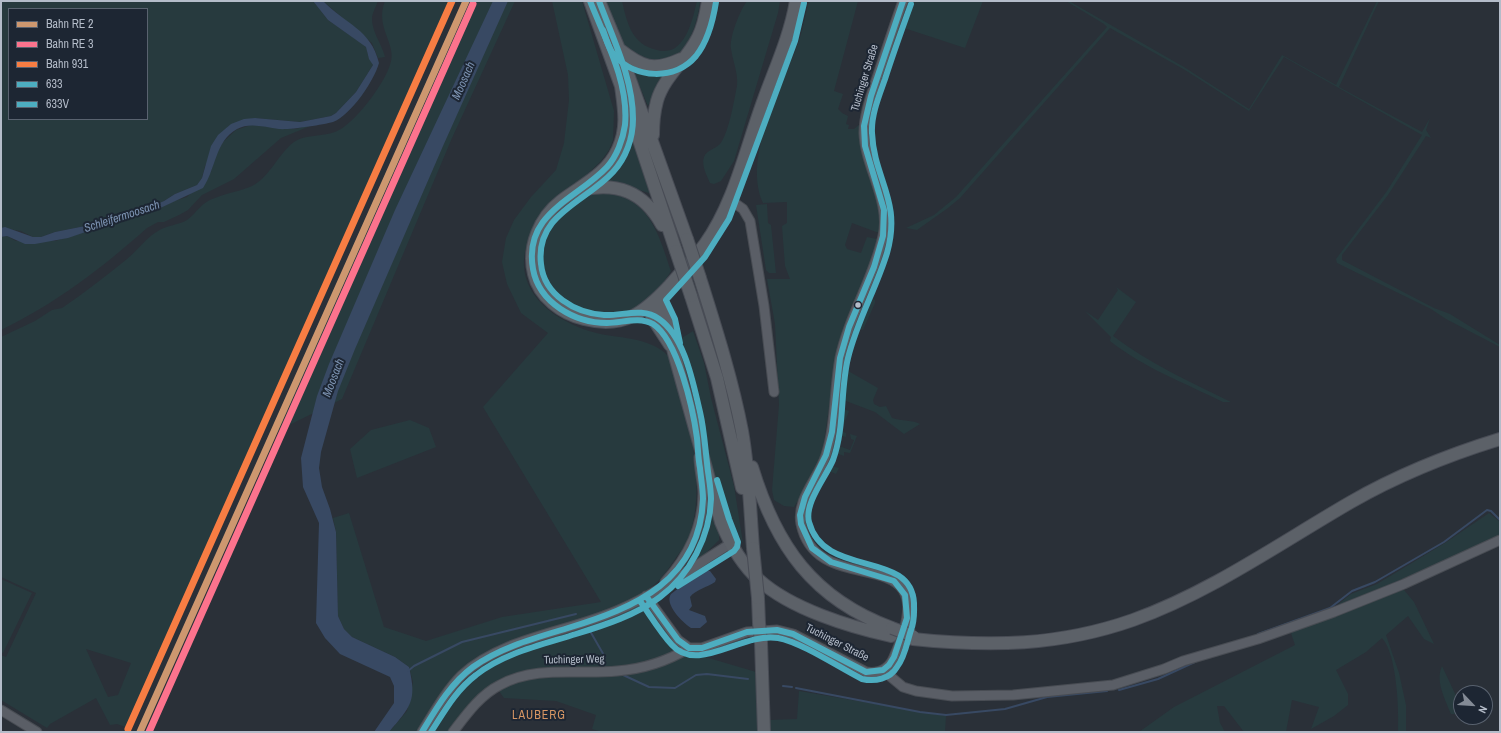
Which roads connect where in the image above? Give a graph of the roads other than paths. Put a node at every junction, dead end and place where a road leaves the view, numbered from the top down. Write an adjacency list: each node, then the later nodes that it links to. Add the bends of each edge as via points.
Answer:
1 (590, 1): 8 (main road)
2 (599, 1): 6 (main road)
3 (708, 1): 7 (main road, via 700,32)
4 (796, 1): 11 (main road, via 788,38)
5 (903, 1): 28 (street, Tuchinger Straße, via 869,103 864,130 884,212 884,233 840,358 827,454 801,507 800,517 810,546 820,557 836,565 885,576 898,584 906,595 909,603 908,614 894,658)
6 (619, 49): 7 (main road, via 643,65 656,67 666,66); 9 (main road)
7 (684, 57): 9 (main road, via 668,78 657,101)
8 (621, 86): 10 (main road, via 625,117 618,149 606,168); 12 (main road)
9 (653, 142): 18 (main road, bridge, via 725,357)
10 (579, 190): 12 (main road, via 609,187 633,194 652,209); 14 (main road, via 553,208 537,232 532,257 536,282 552,303 581,319 606,323)
11 (729, 199): 13 (main road, via 706,244); 17 (street, via 743,209 750,221 764,306)
12 (671, 237): 23 (main road, bridge, via 717,378)
13 (652, 303): 14 (main road); 15 (main road); 16 (main road, via 666,321)
14 (629, 319): 15 (main road, via 638,319)
15 (659, 329): 16 (main road)
16 (674, 353): 20 (main road)
17 (774, 392)
18 (742, 432): 23 (main road); 26 (main road, via 767,511 803,569 838,602)
19 (1500, 439): 26 (main road, bridge, via 1444,457 1374,489 1208,586 1133,620 1084,634 1001,645 932,641)
20 (699, 442): 22 (main road, via 714,499); 24 (street, via 703,500 696,533 678,566)
21 (1500, 540): 28 (street, via 1404,584 1348,606 1252,641 1113,684 1013,695 929,694 903,687)
22 (730, 544): 24 (street); 26 (main road, via 759,580 776,592 831,619 854,627)
23 (753, 545): 33 (main road, bridge, via 761,642)
24 (655, 591): 25 (street)
25 (646, 596): 27 (street, via 678,640); 31 (street, via 610,614 511,647 487,658 454,685)
26 (892, 632)
27 (688, 648): 28 (street, Tuchinger Straße, via 702,648 747,632 777,630 793,634 859,670 873,673); 32 (street, Tuchinger Weg, via 661,663 617,672 536,673 512,680 499,685 474,705)
28 (885, 669)
29 (1, 710): 30 (street)
30 (37, 732)
31 (422, 732)
32 (453, 732)
33 (764, 732)

